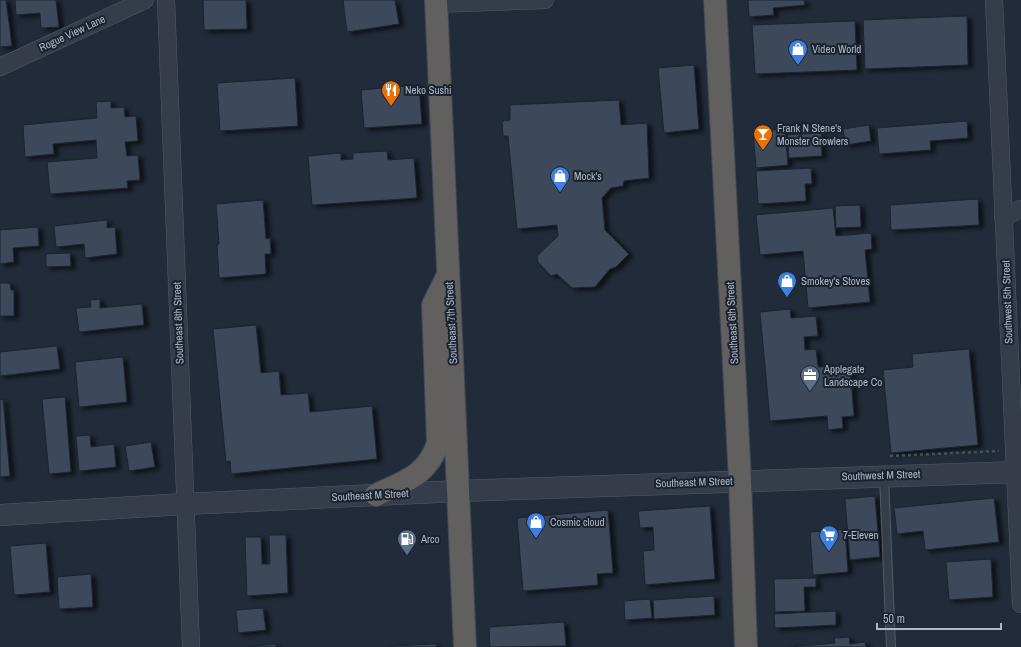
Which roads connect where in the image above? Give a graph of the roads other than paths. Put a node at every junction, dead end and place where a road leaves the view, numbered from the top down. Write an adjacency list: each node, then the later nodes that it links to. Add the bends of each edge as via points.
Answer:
1 (145, 0): 7 (street, Rogue View Lane)
2 (166, 0): 16 (street, Southeast 8th Street)
3 (545, 0): 6 (street)
4 (715, 0): 13 (highway, Southeast 6th Street)
5 (994, 0): 9 (street, Southwest 5th Street)
6 (436, 2): 10 (highway, Southeast 7th Street)
7 (0, 66)
8 (1021, 209): 9 (street)
9 (1003, 217): 11 (street, Southwest 5th Street)
10 (449, 274): 14 (highway, Southeast 7th Street); 15 (highway, via 433,304 438,443 434,457 412,478)
11 (1018, 471): 12 (street, Southwest M Street); 18 (street, Southwest 5th Street)
12 (884, 475): 13 (street, Southwest M Street); 22 (lane)
13 (740, 480): 14 (street, Southeast M Street); 21 (highway, Southeast 6th Street)
14 (459, 491): 15 (street, Southeast M Street); 20 (highway, Southeast 7th Street)
15 (376, 495): 16 (street, Southeast M Street)
16 (185, 504): 17 (street, Southeast M Street); 19 (street, Southeast 8th Street)
17 (0, 515)
18 (1021, 604)
19 (191, 647)
20 (465, 647)
21 (746, 647)
22 (891, 647)

